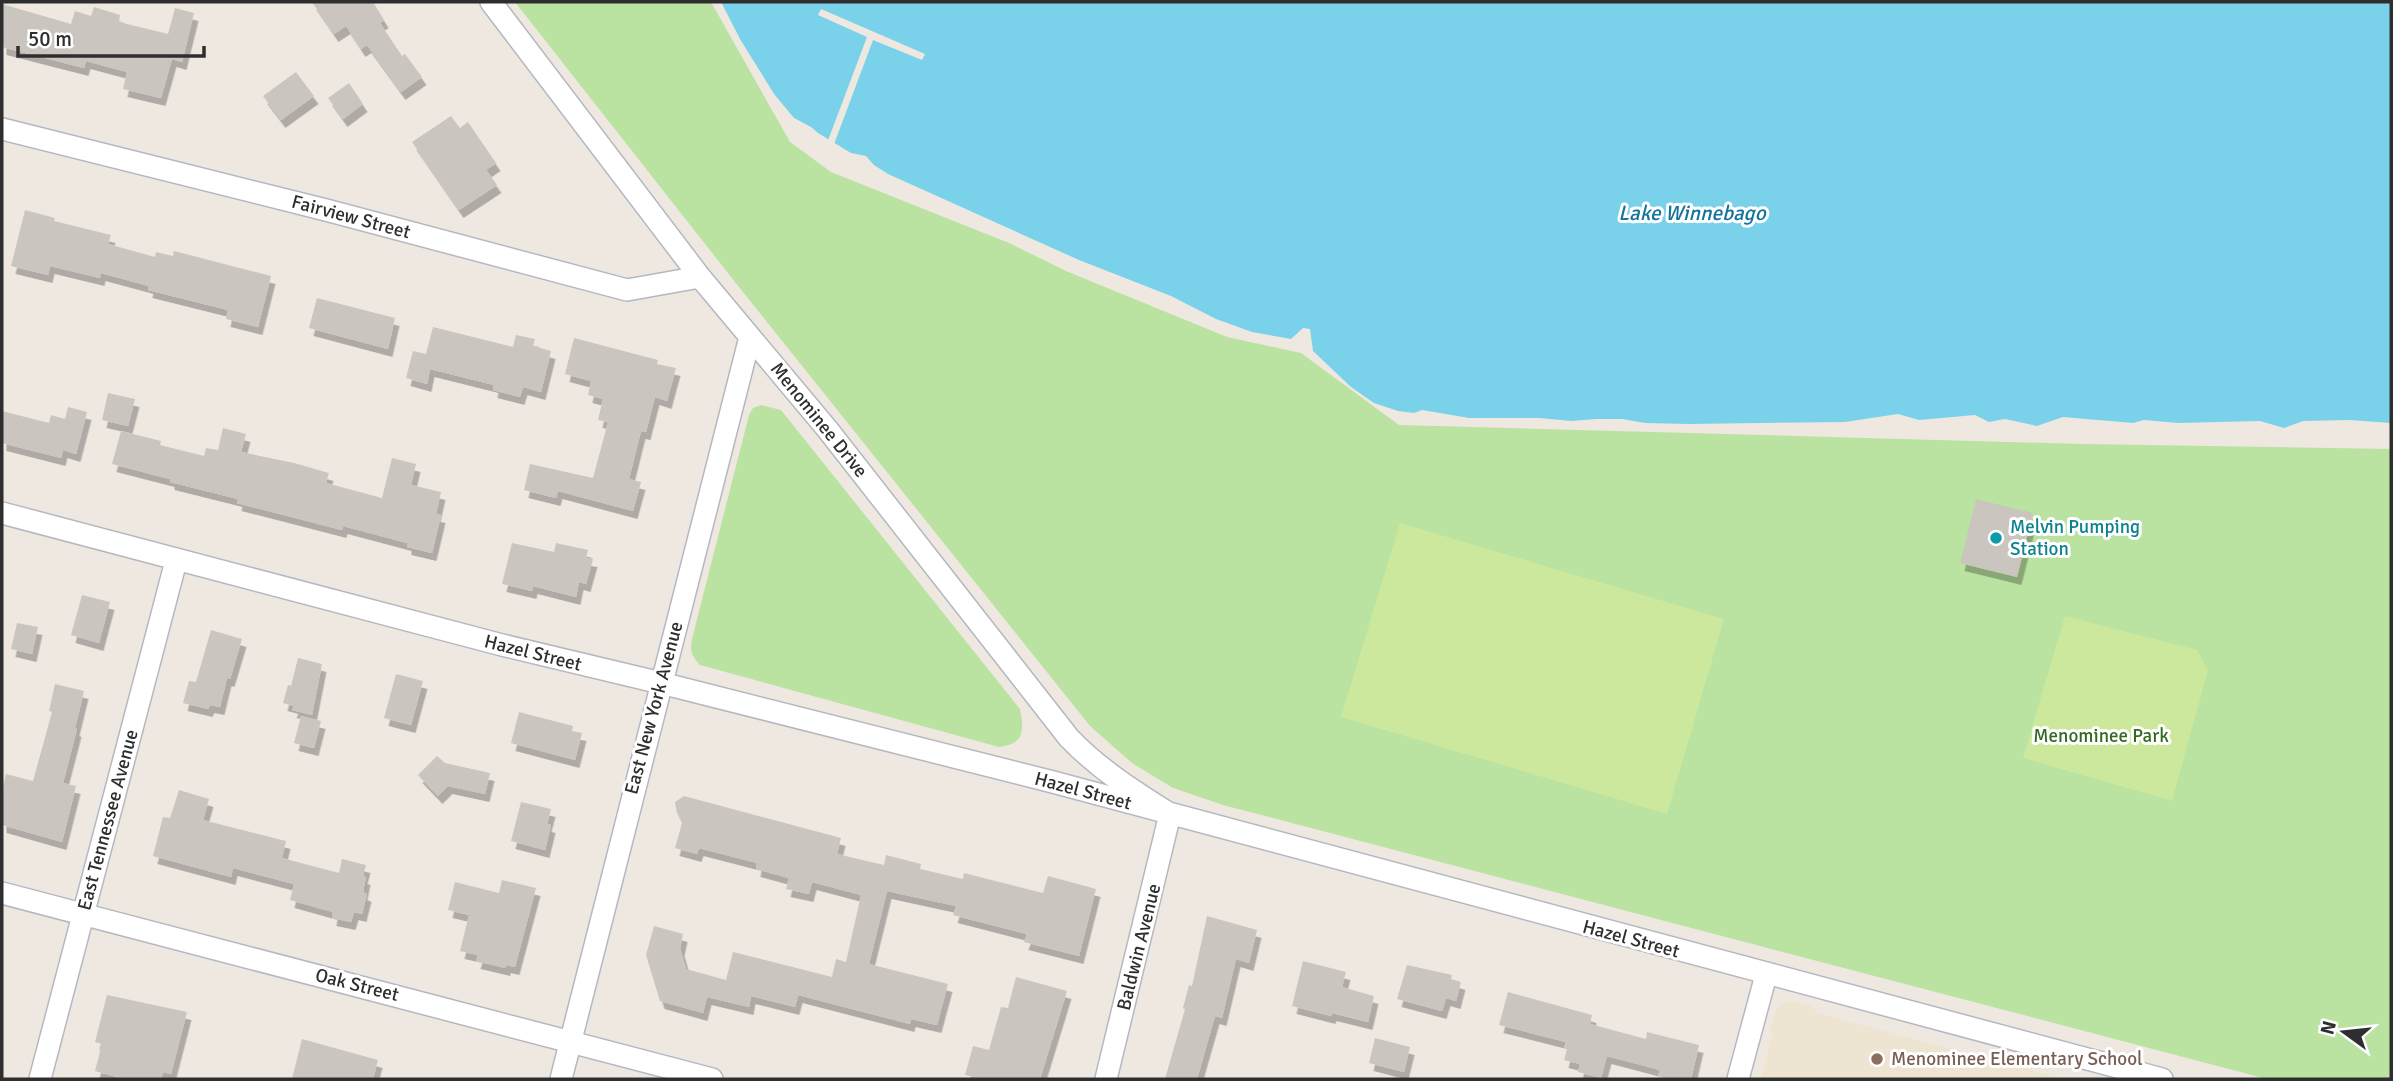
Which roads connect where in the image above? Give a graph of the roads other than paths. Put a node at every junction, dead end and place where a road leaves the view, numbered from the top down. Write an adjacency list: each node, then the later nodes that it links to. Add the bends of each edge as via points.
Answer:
1 (491, 2): 3 (street, Menominee Drive)
2 (2, 129): 3 (street, Fairview Street, via 627,290)
3 (700, 277): 4 (street, Menominee Drive)
4 (750, 337): 7 (street, East New York Avenue); 8 (street, Menominee Drive, via 1069,738 1125,787)
5 (2, 513): 6 (street, Hazel Street)
6 (176, 561): 7 (street, Hazel Street); 10 (street, East Tennessee Avenue)
7 (661, 683): 8 (street, Hazel Street); 12 (street, East New York Avenue)
8 (1170, 814): 11 (street, Hazel Street); 16 (street, Baldwin Avenue)
9 (2, 893): 10 (street, Oak Street)
10 (83, 914): 12 (street, Oak Street); 13 (street, East Tennessee Avenue)
11 (1766, 975): 17 (street); 18 (street, Hazel Street)
12 (571, 1041): 14 (street, East New York Avenue); 15 (street, Oak Street)
13 (40, 1079)
14 (561, 1079)
15 (712, 1079)
16 (1106, 1079)
17 (1738, 1079)
18 (2162, 1079)

